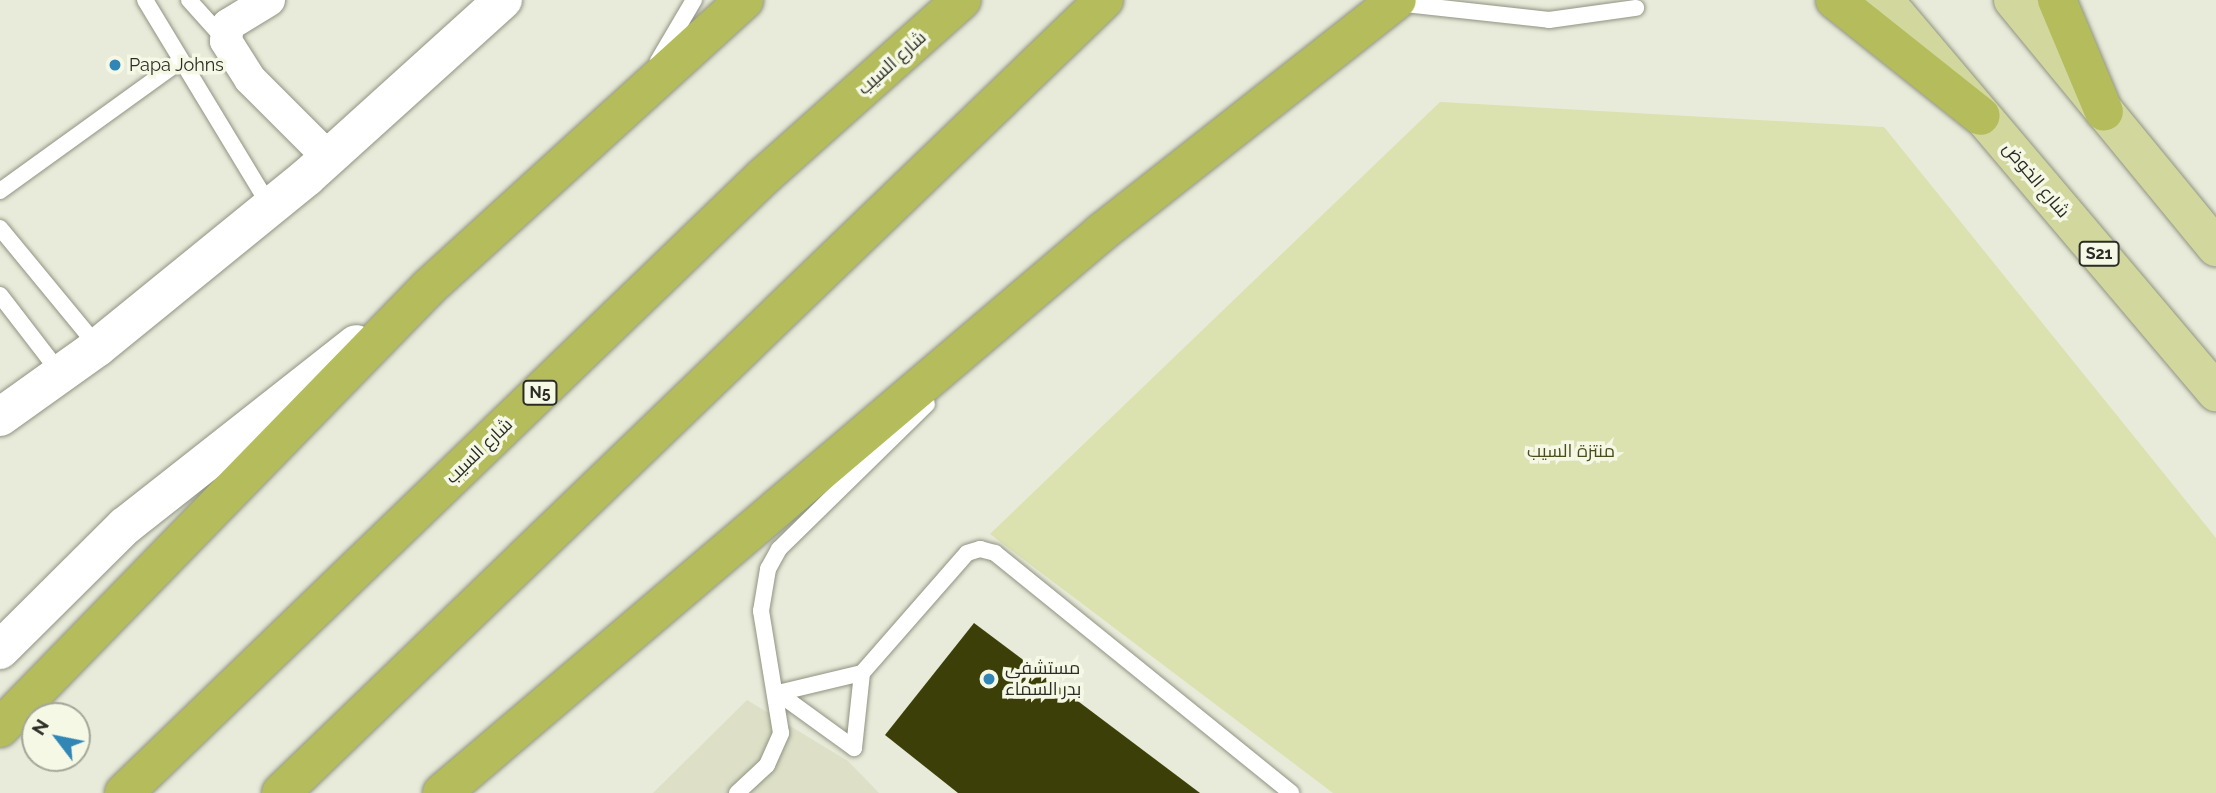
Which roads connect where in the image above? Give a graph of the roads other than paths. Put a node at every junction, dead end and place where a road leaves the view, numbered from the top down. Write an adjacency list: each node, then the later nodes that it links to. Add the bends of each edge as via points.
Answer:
1 (145, 0): 16 (lane)
2 (190, 0): 15 (lane)
3 (269, 0): 15 (street, via 228,25)
4 (503, 0): 20 (street)
5 (694, 0): 17 (lane)
6 (744, 0): 17 (highway)
7 (962, 0): 36 (highway, شارع السيب / N5, via 763,177)
8 (1104, 0): 37 (highway)
9 (1835, 0): 19 (highway)
10 (1884, 0): 19 (main road, شارع الخوض / S21)
11 (2013, 0): 18 (main road)
12 (2057, 0): 18 (highway)
13 (1383, 1): 14 (lane, via 1549,20); 24 (highway)
14 (1636, 8)
15 (226, 41): 20 (street, via 250,79)
16 (179, 62): 21 (lane); 22 (lane)
17 (639, 96): 26 (highway)
18 (2104, 112): 25 (main road)
19 (1982, 116): 30 (main road, شارع الخوض / S21)
20 (328, 158): 22 (street)
21 (0, 191)
22 (270, 206): 28 (street)
23 (0, 228): 28 (lane)
24 (1102, 232): 34 (lane, via 779,549 762,590 761,611); 38 (highway)
25 (2216, 247)
26 (429, 287): 32 (street, via 125,526); 35 (highway)
27 (0, 295): 29 (lane)
28 (98, 347): 29 (street)
29 (61, 374): 31 (street)
30 (2216, 392)
31 (0, 417)
32 (0, 650)
33 (862, 673): 34 (lane); 34 (lane, via 854,748); 40 (lane, via 967,553 988,551)
34 (778, 693): 39 (lane, via 783,720 776,750)
35 (0, 729)
36 (124, 793)
37 (281, 793)
38 (442, 793)
39 (737, 793)
40 (1291, 793)

